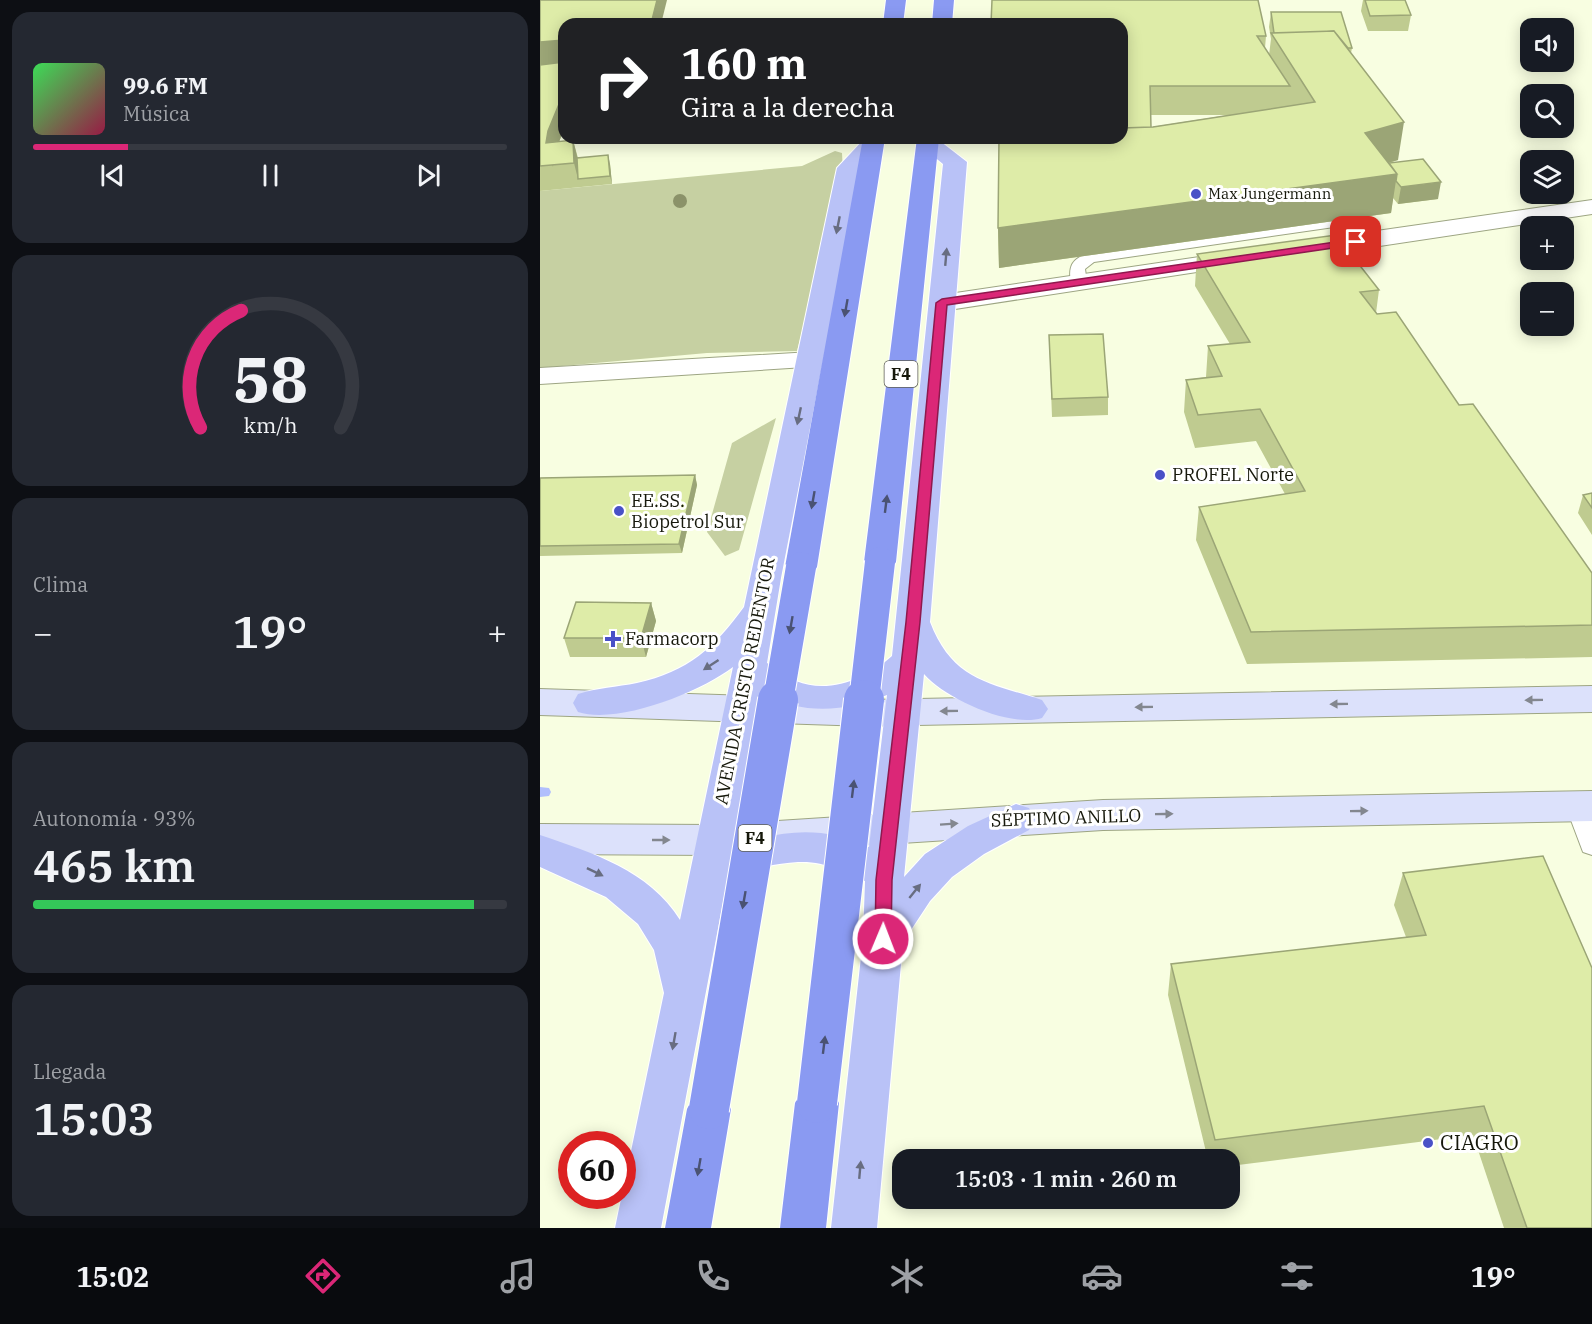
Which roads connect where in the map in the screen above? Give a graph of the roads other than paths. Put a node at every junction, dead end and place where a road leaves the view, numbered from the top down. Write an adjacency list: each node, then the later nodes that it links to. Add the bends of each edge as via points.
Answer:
1 (896, 0): 3 (highway)
2 (944, 0): 4 (highway)
3 (894, 18)
4 (942, 18)
5 (870, 144): 13 (main road, AVENIDA CRISTO REDENTOR, one-way to 13, via 849,168)
6 (872, 144): 37 (highway, AVENIDA CRISTO REDENTOR / F4, one-way to 37, bridge)
7 (927, 144): 38 (highway, F4, one-way to 7, bridge)
8 (932, 144): 12 (main road, one-way to 8, via 955,162)
9 (1592, 207): 11 (street)
10 (1342, 222): 11 (lane, via 1090,258 1080,262)
11 (1079, 283): 12 (street)
12 (942, 303): 16 (main road)
13 (811, 360): 14 (street); 15 (main road, AVENIDA CRISTO REDENTOR, one-way to 15)
14 (540, 376)
15 (760, 605): 18 (main road, AVENIDA CRISTO REDENTOR); 21 (main road, one-way to 21, via 746,634 718,662 680,684 636,698)
16 (913, 622): 17 (main road); 23 (main road, via 920,646 932,663 962,688)
17 (908, 661): 18 (main road, via 881,684 845,697 806,697 773,687); 24 (main road)
18 (750, 666): 22 (main road, AVENIDA CRISTO REDENTOR)
19 (1592, 699): 23 (main road, one-way to 23)
20 (540, 702): 21 (main road)
21 (590, 703): 22 (main road)
22 (742, 709): 24 (main road); 29 (main road, AVENIDA CRISTO REDENTOR)
23 (1030, 709): 24 (main road, one-way to 24)
24 (903, 712): 27 (main road)
25 (1585, 807): 26 (main road, SÉPTIMO ANILLO, one-way to 25); 30 (lane)
26 (1016, 819): 27 (main road, SÉPTIMO ANILLO, one-way to 26); 34 (main road, one-way to 26, via 931,873 952,855)
27 (890, 827): 29 (main road, SÉPTIMO ANILLO); 32 (main road)
28 (540, 839): 29 (main road, SÉPTIMO ANILLO, one-way to 29)
29 (714, 840): 33 (main road, AVENIDA CRISTO REDENTOR)
30 (1592, 845)
31 (540, 851): 35 (main road, one-way to 35, via 621,884 652,913 674,949)
32 (884, 880): 33 (main road, via 856,857 819,846 777,848 737,863); 34 (main road)
33 (705, 889): 35 (main road, AVENIDA CRISTO REDENTOR)
34 (883, 939): 39 (main road, one-way to 34)
35 (683, 992): 36 (main road, AVENIDA CRISTO REDENTOR, one-way to 36)
36 (638, 1228)
37 (688, 1228)
38 (803, 1228)
39 (854, 1228)

